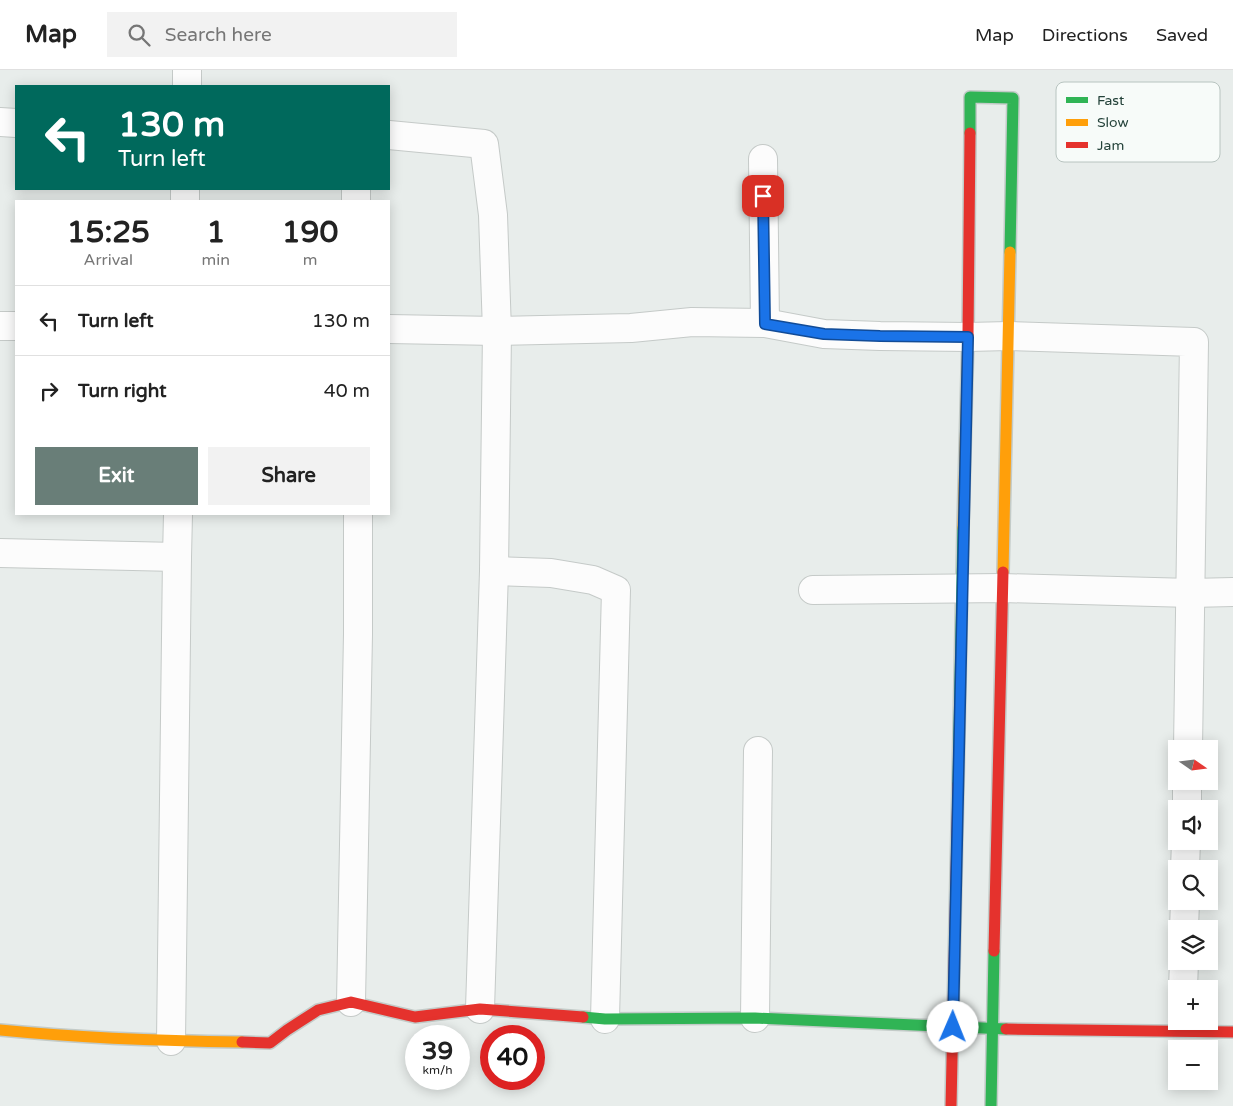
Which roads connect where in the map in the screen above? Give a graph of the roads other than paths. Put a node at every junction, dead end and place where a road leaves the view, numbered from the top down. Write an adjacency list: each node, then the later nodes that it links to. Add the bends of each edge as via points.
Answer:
1 (187, 70): 2 (street)
2 (187, 85)
3 (0, 122): 4 (street)
4 (15, 123)
5 (390, 136): 11 (street, via 484,144 493,215)
6 (763, 159): 7 (street)
7 (765, 324): 11 (street, via 692,322 631,328); 13 (street, via 824,334)
8 (0, 326): 9 (street)
9 (15, 326)
10 (390, 329): 11 (street)
11 (497, 331): 18 (street)
12 (1009, 336): 13 (street); 13 (street, via 1013,98 970,97); 19 (street); 23 (street, via 1194,342)
13 (968, 337): 20 (street)
14 (178, 515): 17 (street)
15 (358, 515): 26 (street)
16 (0, 553): 17 (street)
17 (177, 557): 36 (street)
18 (494, 571): 27 (street); 29 (street, via 551,573 593,580 616,590)
19 (1003, 588): 20 (street); 23 (street); 32 (street)
20 (962, 589): 21 (street); 30 (street)
21 (814, 590)
22 (1233, 592): 23 (street)
23 (1191, 593): 24 (street)
24 (1188, 740)
25 (758, 751): 28 (street)
26 (351, 1002): 27 (street, via 415,1017); 36 (street, via 318,1010 270,1043)
27 (480, 1009): 29 (street)
28 (756, 1018): 29 (street); 30 (street)
29 (605, 1019)
30 (953, 1027): 32 (street); 37 (street)
31 (1168, 1027): 32 (street)
32 (992, 1029): 38 (street)
33 (0, 1030): 36 (street)
34 (1213, 1030): 35 (street)
35 (1233, 1032)
36 (170, 1042)
37 (951, 1106)
38 (991, 1106)

